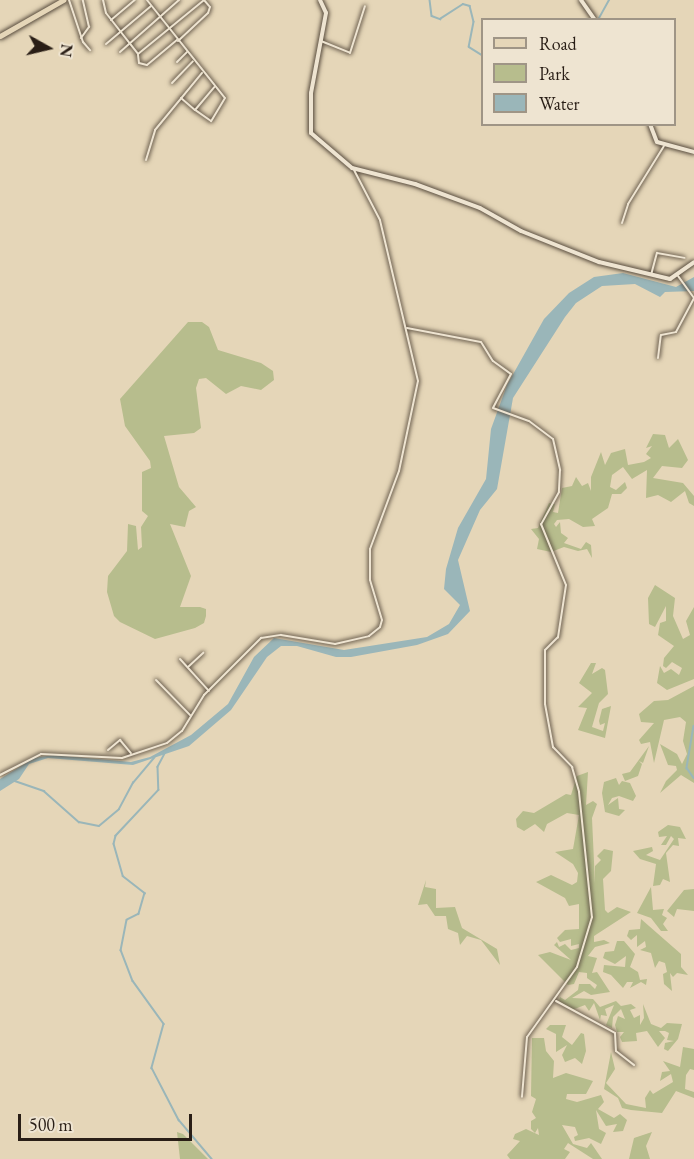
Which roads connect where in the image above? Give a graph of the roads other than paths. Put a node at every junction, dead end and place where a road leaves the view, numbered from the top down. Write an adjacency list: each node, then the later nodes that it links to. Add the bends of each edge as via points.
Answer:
1 (63, 0): 17 (main road)
2 (69, 0): 18 (street)
3 (83, 0): 18 (street, via 89,27)
4 (103, 0): 14 (street)
5 (135, 0): 14 (street)
6 (147, 0): 10 (street)
7 (177, 0): 12 (street)
8 (320, 0): 20 (street, via 326,13)
9 (581, 0): 13 (street)
10 (151, 6): 12 (street); 16 (street)
11 (365, 6): 20 (street, via 350,52)
12 (160, 17): 15 (street); 21 (street)
13 (593, 18)
14 (111, 20): 16 (street)
15 (169, 29): 19 (street); 19 (street, via 204,0 210,8); 26 (street)
16 (120, 32): 21 (street); 22 (street)
17 (0, 36)
18 (81, 38): 23 (street)
19 (178, 40): 25 (street); 26 (street, via 147,65 139,63)
20 (321, 41): 38 (street, via 311,93 311,133)
21 (129, 43): 24 (street); 26 (street)
22 (106, 44)
23 (90, 50)
24 (120, 52)
25 (187, 52): 27 (street); 28 (street)
26 (138, 54)
27 (194, 61): 29 (street); 30 (street)
28 (177, 62)
29 (202, 73): 31 (street); 32 (street)
30 (172, 82)
31 (214, 87): 33 (street); 33 (street, via 225,98 211,121)
32 (180, 97): 33 (street); 37 (street, via 155,130)
33 (195, 110)
34 (650, 126): 35 (street, via 653,137)
35 (664, 146): 36 (street); 39 (street, via 628,204)
36 (694, 152)
37 (146, 160)
38 (352, 168): 42 (street, via 436,191 578,254); 44 (street, via 378,212)
39 (622, 223)
40 (685, 258): 42 (street, via 657,253)
41 (694, 262): 43 (street)
42 (651, 276): 43 (street)
43 (679, 278): 45 (street, via 694,298 676,332 661,335)
44 (407, 328): 50 (street, via 418,381 399,471 369,558 380,627 369,636 335,644 281,636 261,638); 55 (street, via 481,342 493,361 511,374 495,408 541,427 553,438 557,452 559,492 541,524 566,585 558,637 545,650 545,704 553,747 572,766 579,792 591,925 582,959)
45 (658, 358)
46 (203, 653): 48 (street)
47 (180, 659): 48 (street)
48 (188, 667): 50 (street)
49 (156, 680): 51 (street)
50 (209, 691): 51 (street)
51 (190, 715): 53 (street, via 174,739)
52 (108, 750): 53 (street, via 120,740)
53 (131, 753): 54 (street, via 117,758 40,754)
54 (0, 775)
55 (556, 1001): 56 (street, via 615,1033 616,1051); 57 (street, via 527,1037)
56 (634, 1065)
57 (522, 1096)

